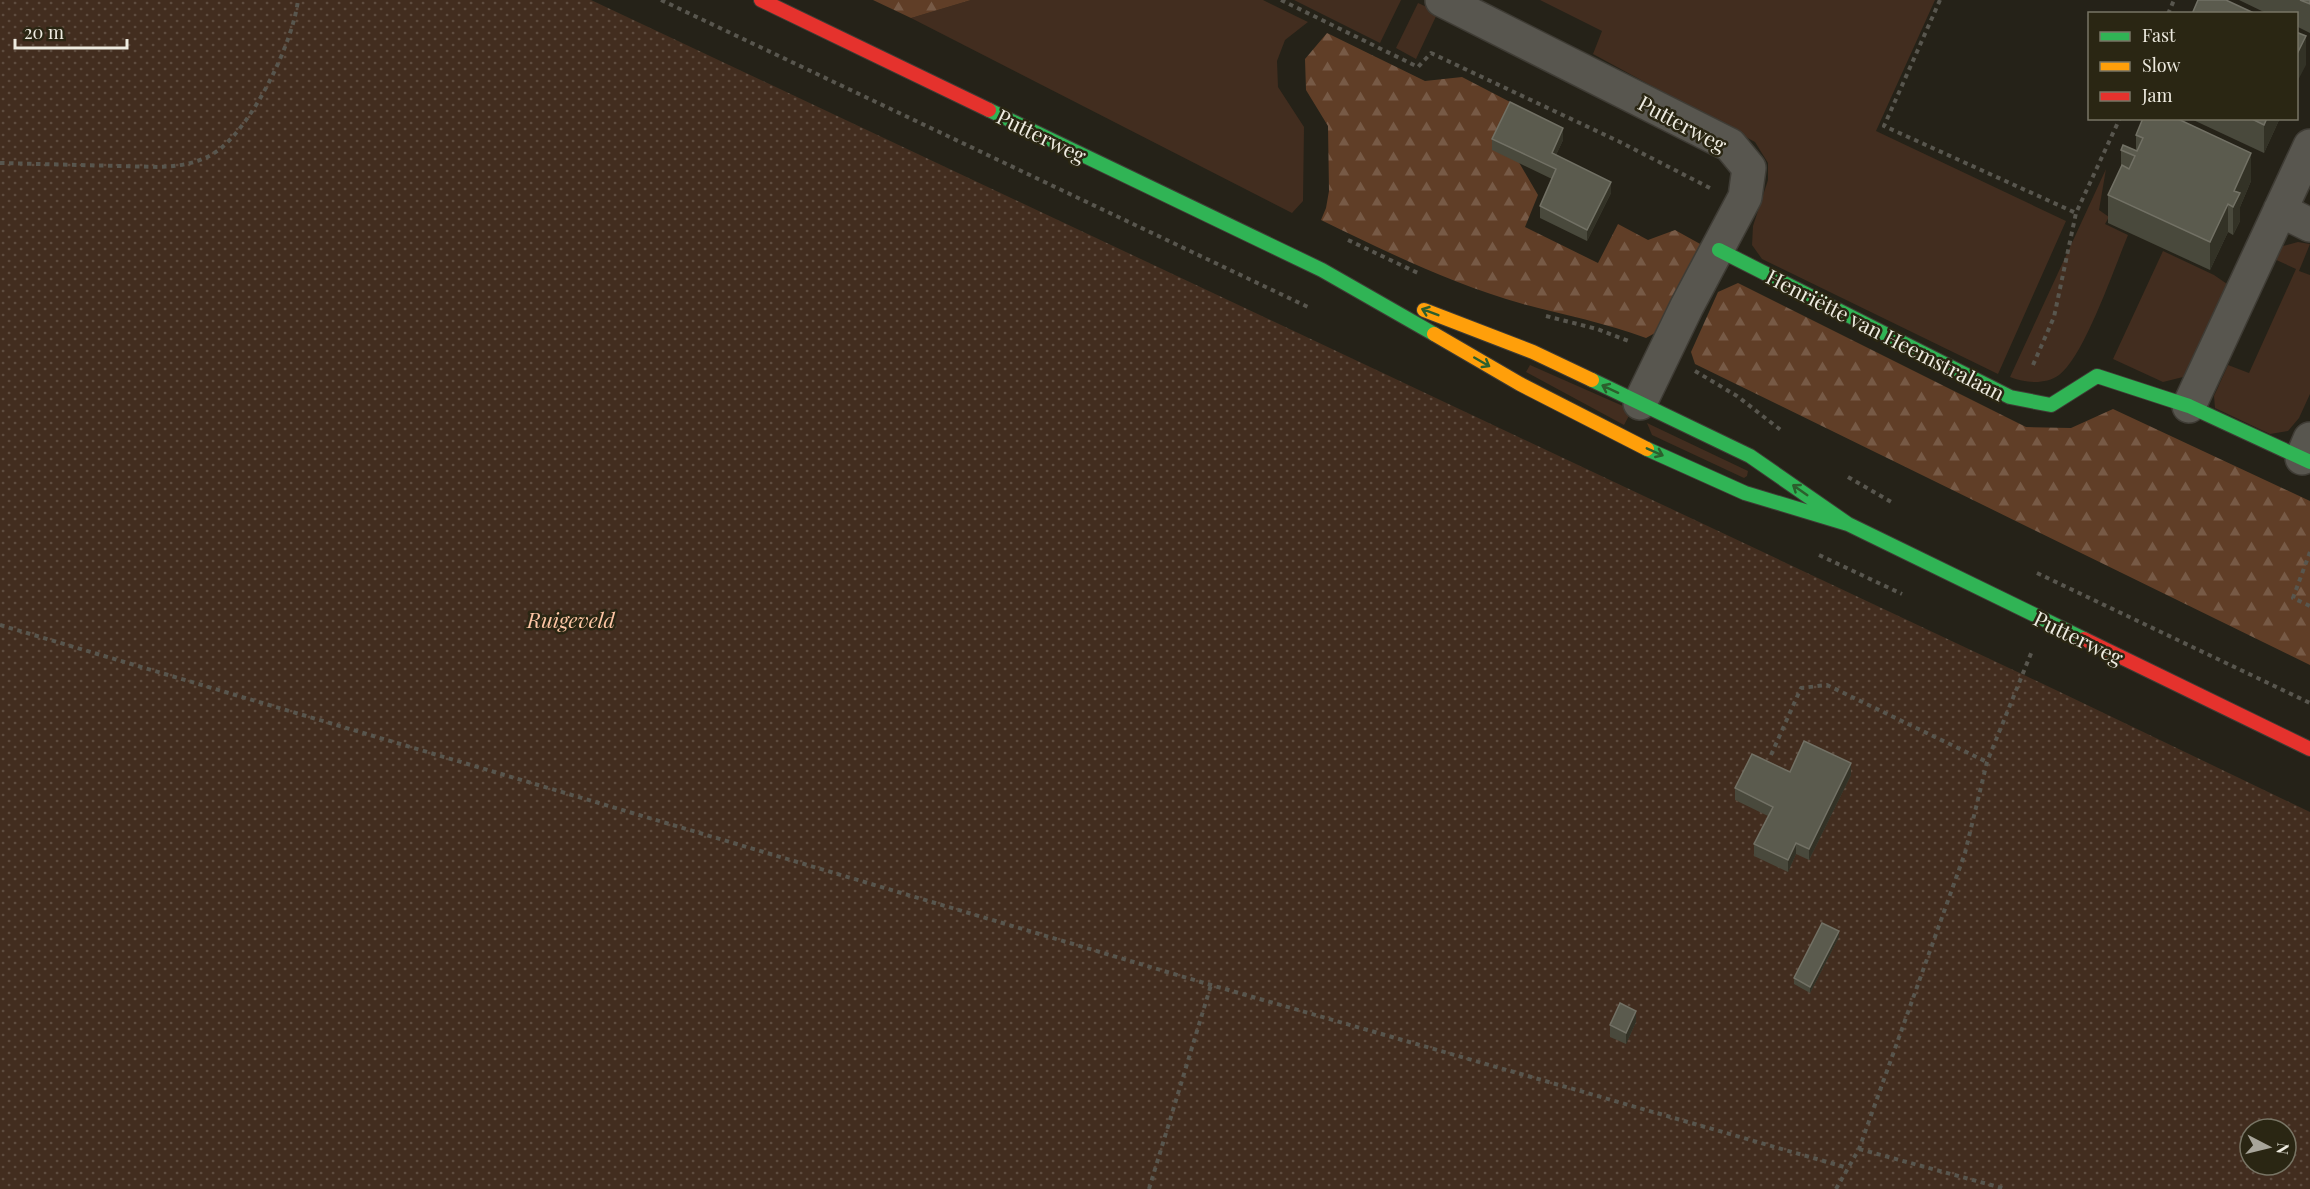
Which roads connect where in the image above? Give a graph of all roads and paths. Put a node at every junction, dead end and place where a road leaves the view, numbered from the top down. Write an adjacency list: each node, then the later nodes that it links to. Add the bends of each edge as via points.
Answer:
1 (298, 0): 8 (path, via 285,50 258,102 220,148 202,159 159,167)
2 (761, 0): 14 (main road, Putterweg)
3 (1281, 0): 9 (path, via 1418,67 1431,53)
4 (1442, 0): 9 (street, Putterweg, via 1730,145 1749,168)
5 (1940, 0): 11 (path, via 1884,126)
6 (2120, 120): 11 (path)
7 (2310, 146): 10 (street)
8 (0, 163)
9 (1741, 204): 13 (street, Putterweg)
10 (2280, 210): 12 (street); 17 (street)
11 (2076, 213): 15 (path, via 2054,317)
12 (2310, 225)
13 (1719, 250): 15 (main road, Henriëtte van Heemstralaan); 16 (street, Putterweg)
14 (1322, 270): 16 (main road, Putterweg, one-way to 14, via 1533,352); 19 (main road, Putterweg, one-way to 19, via 1622,438 1745,493)
15 (2018, 398): 17 (main road, Henriëtte van Heemstralaan, via 2051,405 2097,376)
16 (1640, 403): 19 (main road, Putterweg, one-way to 16, via 1750,456)
17 (2189, 406): 18 (main road, Henriëtte van Heemstralaan)
18 (2307, 453)
19 (1848, 524): 24 (main road, Putterweg)
20 (2310, 552): 21 (path, via 2293,598)
21 (2310, 606)
22 (0, 625): 27 (path)
23 (2031, 653): 26 (path)
24 (2310, 748)
25 (1771, 755): 26 (path, via 1802,688 1827,685)
26 (1986, 762): 28 (path, via 1965,853)
27 (1211, 985): 29 (path); 30 (path)
28 (1859, 1149): 29 (path); 32 (path)
29 (1848, 1167): 31 (path)
30 (1149, 1189)
31 (1836, 1189)
32 (2006, 1189)

